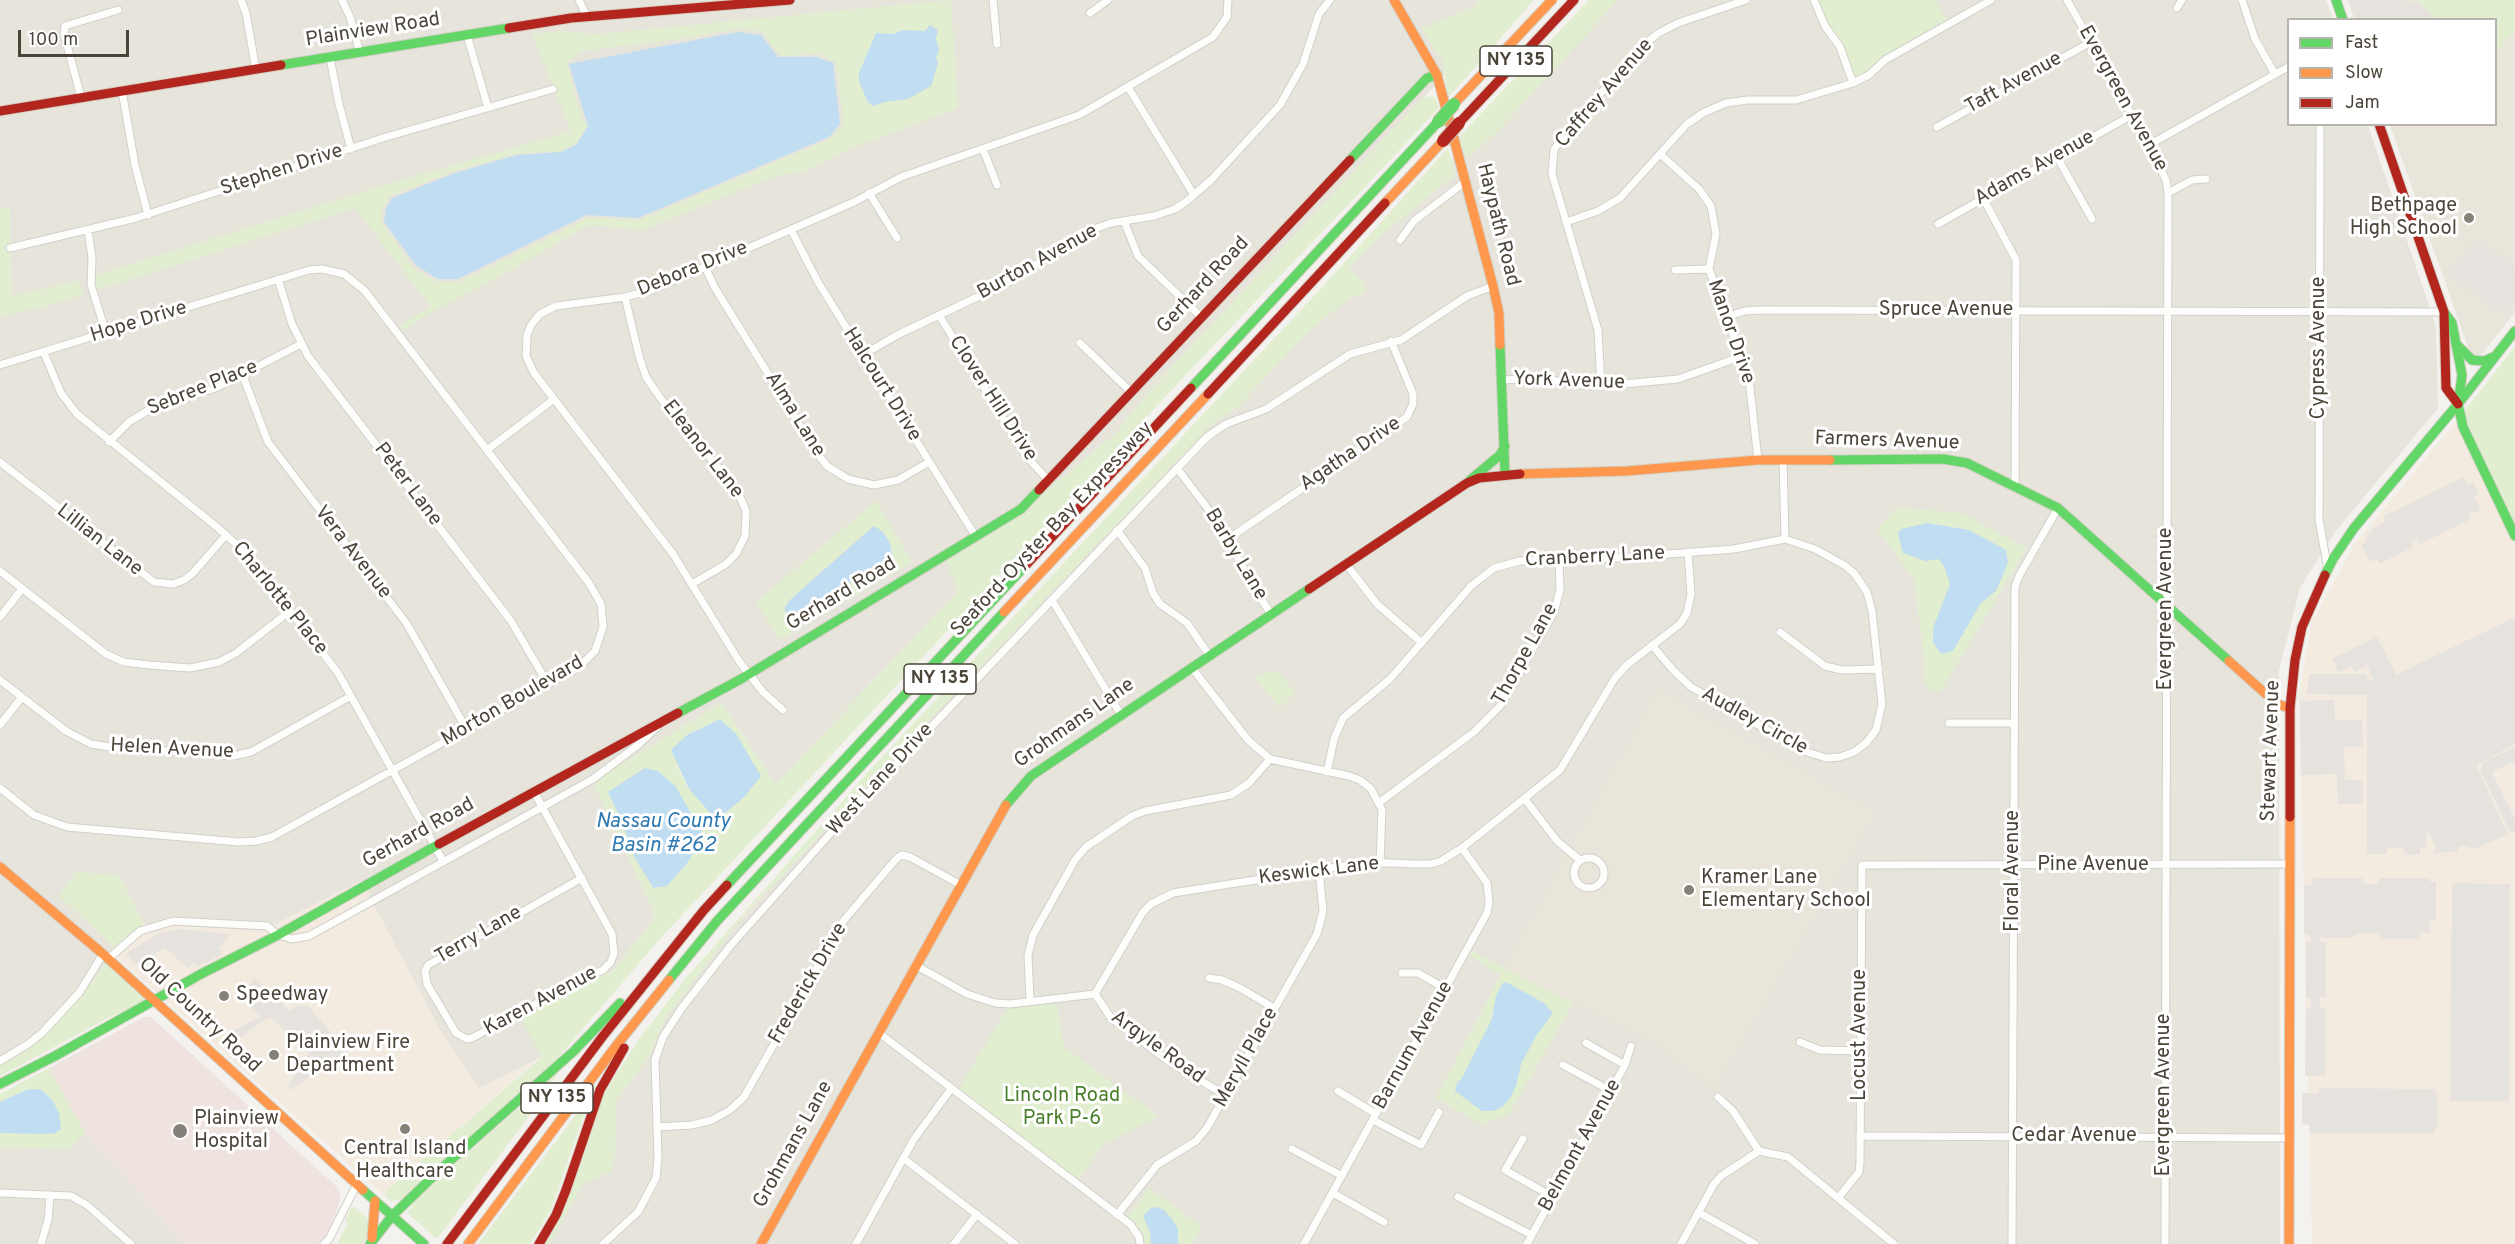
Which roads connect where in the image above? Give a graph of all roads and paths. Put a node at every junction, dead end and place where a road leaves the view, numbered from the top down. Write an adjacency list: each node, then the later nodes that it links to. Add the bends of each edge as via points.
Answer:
1 (241, 0): 30 (street)
2 (342, 0): 27 (street)
3 (579, 0): 22 (street)
4 (790, 0): 22 (main road, Plainview Road)
5 (993, 0): 26 (street)
6 (1108, 0): 21 (street)
7 (1228, 0): 34 (street, Debora Drive, via 1227,16 1213,37)
8 (1329, 0): 54 (street, Burton Avenue, via 1319,14 1303,64 1280,105)
9 (1394, 0): 32 (main road, Haypath Road)
10 (1552, 0): 168 (main road, Seaford-Oyster Bay Expressway / NY 135, bridge, via 769,838)
11 (1574, 0): 170 (main road, Seaford-Oyster Bay Expressway / NY 135, bridge, via 789,842)
12 (1746, 0): 59 (street, Caffrey Avenue, via 1678,22 1657,34 1563,136 1554,150 1552,174)
13 (1814, 0): 33 (street, via 1840,47)
14 (1991, 0): 33 (street)
15 (2067, 0): 25 (street, Evergreen Avenue)
16 (2182, 0): 19 (street)
17 (2242, 0): 31 (street, via 2255,39)
18 (2336, 0): 23 (main road)
19 (2177, 8)
20 (118, 10): 37 (street, via 65,26)
21 (1090, 13)
22 (587, 16): 24 (main road, Plainview Road)
23 (2342, 18)
24 (467, 35): 27 (main road, Plainview Road); 38 (street)
25 (2091, 42): 40 (street, Evergreen Avenue); 43 (street, Taft Avenue)
26 (997, 44)
27 (360, 53): 28 (main road, Plainview Road)
28 (330, 58): 30 (main road, Plainview Road); 45 (street)
29 (2287, 68): 31 (street)
30 (256, 70): 36 (main road, Plainview Road)
31 (2275, 74): 44 (street)
32 (1437, 75): 50 (main road, Haypath Road); 78 (main road, Gerhard Road, via 1427,78)
33 (1853, 82): 47 (street, via 1796,100 1748,100 1715,107 1687,124)
34 (1128, 87): 46 (street, Debora Drive, via 1079,116); 54 (street)
35 (553, 89): 38 (street, Stephen Drive)
36 (122, 91): 37 (main road, Plainview Road); 56 (street)
37 (81, 97): 39 (main road, Plainview Road)
38 (488, 108): 45 (street, Stephen Drive)
39 (0, 109)
40 (2132, 116): 44 (street, Evergreen Avenue); 48 (street, Adams Avenue)
41 (2320, 126): 74 (street, Cypress Avenue)
42 (2380, 126): 75 (main road)
43 (1937, 127)
44 (2149, 145): 53 (street, Evergreen Avenue)
45 (351, 149): 56 (street, Stephen Drive)
46 (983, 149): 51 (street); 52 (street, Debora Drive, via 901,177)
47 (1660, 154): 59 (street, via 1620,198); 68 (street, Manor Drive, via 1699,189 1711,206 1716,234)
48 (2057, 157): 55 (street, Adams Avenue); 57 (street)
49 (2206, 179): 53 (street, via 2192,180)
50 (1466, 181): 64 (street, via 1414,221); 70 (main road, Haypath Road)
51 (997, 185)
52 (869, 193): 62 (street, Debora Drive); 63 (street)
53 (2168, 193): 73 (street, Evergreen Avenue)
54 (1194, 195): 58 (street, Burton Avenue, via 1168,212)
55 (1983, 198): 60 (street, Adams Avenue); 72 (street, via 2015,256)
56 (148, 215): 61 (street, Stephen Drive)
57 (2092, 219)
58 (1124, 221): 76 (street, Burton Avenue, via 1089,231 1007,283); 78 (street, via 1143,263)
59 (1566, 222): 92 (street, Caffrey Avenue, via 1598,330)
60 (1938, 224)
61 (88, 230): 65 (street, Stephen Drive); 80 (street, via 91,285)
62 (791, 230): 66 (street, Debora Drive); 86 (street, Halcourt Drive)
63 (897, 238)
64 (1400, 240)
65 (10, 248)
66 (705, 267): 71 (street, Debora Drive); 102 (street, Alma Lane, via 827,466 848,479 874,485 898,480)
67 (1675, 270): 68 (street)
68 (1709, 270): 77 (street, Manor Drive)
69 (278, 279): 80 (street, Hope Drive); 83 (street, Peter Lane); 98 (street, Morton Boulevard, via 322,269 344,274 358,284)
70 (1493, 286): 81 (street, West Lane Drive, via 1467,296 1401,340); 91 (main road, Haypath Road, via 1499,312)
71 (625, 297): 94 (street, Debora Drive, via 556,306 534,320 527,335 526,356); 120 (street, Eleanor Lane, via 646,377 737,489 746,511 745,536 736,554)
72 (2016, 312): 73 (street, Spruce Avenue); 77 (street, Spruce Avenue, via 1759,310); 107 (street)
73 (2168, 312): 74 (street, Spruce Avenue); 123 (street, Evergreen Avenue)
74 (2320, 312): 75 (street, Spruce Avenue); 118 (street, Cypress Avenue, via 2319,520)
75 (2444, 312): 84 (main road, via 2452,322); 95 (main road, via 2446,388)
76 (939, 315): 86 (street, Burton Avenue); 105 (street, Clover Hill Drive, via 1026,456)
77 (1725, 317): 88 (street, Manor Drive)
78 (1202, 318): 93 (main road, Gerhard Road)
79 (2515, 331): 87 (main road, Stewart Avenue)
80 (106, 333): 85 (street, Hope Drive)
81 (1391, 341): 103 (street, West Lane Drive, via 1350,354 1266,409 1226,424 1207,437); 113 (street, Agatha Drive, via 1413,394 1407,417)
82 (1080, 343): 93 (street)
83 (301, 344): 90 (street, Sebree Place); 135 (street, Peter Lane, via 511,621)
84 (2456, 344): 87 (main road, via 2472,360 2484,361); 95 (main road, via 2462,375)
85 (44, 352): 89 (street, Hope Drive); 96 (street, Charlotte Place, via 69,404)
86 (863, 355): 102 (street, Halcourt Drive)
87 (2495, 356): 95 (main road, Stewart Avenue)
88 (1740, 357): 92 (street, York Avenue, via 1678,380); 99 (street, Manor Drive, via 1751,387)
89 (0, 364)
90 (243, 376): 96 (street, Sebree Place, via 147,411); 145 (street, Vera Avenue, via 268,442 406,624)
91 (1503, 380): 92 (street, York Avenue, via 1542,378); 97 (main road, Haypath Road)
92 (1601, 386)
93 (1131, 392): 105 (main road, Gerhard Road)
94 (554, 399): 98 (street); 120 (street, Debora Drive)
95 (2458, 404): 111 (main road, via 2463,427); 118 (main road, Stewart Avenue, via 2360,521)
96 (109, 442): 110 (street, Charlotte Place)
97 (1505, 446): 104 (main road, Haypath Road); 106 (main road)
98 (487, 450): 135 (street, Morton Boulevard, via 601,604 603,627 595,651 579,667)
99 (1758, 460): 100 (main road, Farmers Avenue); 104 (main road, Farmers Avenue, via 1627,471)
100 (1783, 460): 107 (main road, Farmers Avenue, via 1956,460); 114 (street)
101 (0, 462): 110 (street, Lillian Lane, via 154,582 173,584 184,580)
102 (929, 462): 112 (street, Halcourt Drive)
103 (1177, 468): 109 (street, West Lane Drive); 113 (street, Barby Lane)
104 (1505, 474): 106 (main road, Grohmans Lane)
105 (1049, 481): 112 (main road, Gerhard Road, via 1021,509)
106 (1467, 483): 117 (main road, Grohmans Lane)
107 (2015, 486): 108 (main road, Farmers Avenue)
108 (2058, 508): 123 (main road, Farmers Avenue); 143 (street, Floral Avenue, via 2015,587)
109 (1117, 531): 122 (street, West Lane Drive); 130 (street, via 1145,567 1160,604 1187,623)
110 (226, 535): 124 (street, Charlotte Place, via 246,553)
111 (2515, 536)
112 (976, 537): 133 (main road, Gerhard Road)
113 (1228, 539): 125 (street, Barby Lane)
114 (1785, 539): 115 (street, Cranberry Lane, via 1734,549); 132 (street, Audley Circle, via 1831,556 1863,585 1872,611)
115 (1688, 552): 116 (street, Cranberry Lane); 129 (street, Keswick Lane, via 1691,594 1687,613 1680,624)
116 (1559, 560): 128 (street, Cranberry Lane, via 1520,561 1494,568 1471,586); 152 (street, Thorpe Lane, via 1560,590 1554,612 1500,706 1474,732)
117 (1346, 564): 125 (main road, Grohmans Lane); 128 (street, via 1377,604)
118 (2328, 570): 138 (main road, Stewart Avenue, via 2302,627)
119 (0, 571): 121 (street)
120 (692, 584): 133 (street, Debora Drive)
121 (22, 589): 124 (street, via 106,654 124,662 149,665 190,668 219,662); 126 (street)
122 (1052, 600): 140 (street); 196 (street, West Lane Drive, via 794,873 681,1010 663,1037 656,1060)
123 (2168, 606): 138 (main road, Farmers Avenue, via 2277,704); 162 (street, Evergreen Avenue)
124 (290, 611): 136 (street, Charlotte Place)
125 (1271, 614): 130 (main road, Grohmans Lane)
126 (0, 617)
127 (1779, 632): 132 (street, via 1825,666 1842,670)
128 (1422, 643): 148 (street, Cranberry Lane, via 1390,679 1343,718)
129 (1652, 645): 132 (street, Audley Circle, via 1691,687 1804,751 1826,758 1854,752 1876,730 1882,704); 151 (street, Keswick Lane, via 1615,678 1560,770)
130 (1209, 656): 131 (main road, Grohmans Lane)
131 (1192, 668): 140 (main road, Grohmans Lane); 146 (street, via 1248,740)
132 (1879, 669)
133 (750, 674): 139 (street, Debora Drive); 141 (main road, Gerhard Road)
134 (0, 680): 137 (street, Helen Avenue)
135 (548, 684): 145 (street, Morton Boulevard)
136 (351, 696): 137 (street, Helen Avenue, via 251,752 233,756 91,744 66,731); 147 (street, Charlotte Place)
137 (22, 697): 144 (street)
138 (2290, 708): 159 (main road, Stewart Avenue)
139 (783, 710)
140 (1122, 715): 166 (main road, Grohmans Lane, via 1020,786)
141 (662, 723): 150 (main road, Gerhard Road); 153 (street, via 592,779)
142 (1949, 723): 143 (street)
143 (2014, 723): 161 (street, Floral Avenue)
144 (0, 725)
145 (466, 730): 147 (street, Morton Boulevard)
146 (1270, 759): 148 (street); 177 (street, via 1249,783 1231,795 1132,816 1086,847 1074,860 1033,935 1028,954)
147 (392, 770): 149 (street, Morton Boulevard, via 272,837 239,842 67,827 34,814); 154 (street, Charlotte Place)
148 (1327, 771): 152 (street, via 1360,780)
149 (0, 788)
150 (534, 792): 153 (street); 154 (main road, Gerhard Road)
151 (1525, 799): 155 (street, Keswick Lane); 156 (street, via 1557,841)
152 (1380, 802): 158 (street)
153 (541, 806): 157 (street); 165 (street)
154 (435, 846): 157 (street, Charlotte Place); 167 (main road, Gerhard Road)
155 (1462, 848): 158 (street, Keswick Lane, via 1431,864); 174 (street, Barnum Avenue, via 1487,883 1489,903 1484,921)
156 (1580, 860): 156 (street, via 1590,857 1600,862 1604,871 1598,885 1588,888 1575,879 1574,871)
157 (443, 861): 167 (street, via 309,936 298,940)
158 (1380, 863): 164 (street, Keswick Lane)
159 (2289, 864): 162 (street, Pine Avenue); 200 (main road, Stewart Avenue)
160 (1862, 865): 161 (street, Pine Avenue); 184 (street, Locust Avenue)
161 (2014, 865): 162 (street, Pine Avenue); 198 (street, Floral Avenue)
162 (2166, 866): 199 (street, Evergreen Avenue)
163 (0, 867): 169 (main road, Old Country Road)
164 (1318, 870): 175 (street, Keswick Lane, via 1190,889 1163,897 1143,912); 178 (street, Meryll Place, via 1323,901 1321,923)
165 (582, 878): 180 (street, Karen Avenue, via 612,934 614,953 608,965); 180 (street, Terry Lane, via 428,966 427,984 451,1027 461,1037)
166 (961, 885): 171 (main road, Grohmans Lane); 196 (street, Frederick Drive, via 910,857 897,858 844,920 744,1097 712,1120)
167 (278, 935): 169 (street, via 267,926 173,921 140,931); 176 (main road, Gerhard Road)
168 (669, 953): 217 (main road, via 574,1051); 226 (main road, Seaford-Oyster Bay Expressway / NY 135)
169 (105, 956): 176 (main road, Old Country Road); 185 (street, via 79,993 42,1033)
170 (682, 963): 227 (main road, Seaford-Oyster Bay Expressway / NY 135); 228 (main road, via 609,1071 556,1215)
171 (917, 966): 177 (street, via 984,1000 1010,1004); 179 (main road, Grohmans Lane)
172 (1402, 973): 174 (street, via 1418,973)
173 (1209, 978): 178 (street, via 1240,988)
174 (1446, 989): 195 (street, Barnum Avenue)
175 (1095, 994): 177 (street); 192 (street, Argyle Road, via 1111,1018 1171,1063)
176 (152, 1001): 188 (main road, Gerhard Road); 206 (main road, Old Country Road)
177 (1030, 1001)
178 (1274, 1008): 192 (street, Meryll Place)
179 (879, 1033): 189 (street); 230 (main road, Grohmans Lane)
180 (472, 1038)
181 (1800, 1042): 184 (street, via 1820,1050)
182 (1586, 1043): 187 (street)
183 (1631, 1046): 187 (street, Belmont Avenue)
184 (1861, 1051): 197 (street, Locust Avenue)
185 (0, 1060)
186 (1563, 1065): 191 (street)
187 (1625, 1065): 191 (street, Belmont Avenue)
188 (0, 1084)
189 (951, 1089): 204 (street); 216 (street)
190 (1338, 1091): 195 (street)
191 (1611, 1091): 211 (street, Belmont Avenue)
192 (1226, 1095): 216 (street, Meryll Place, via 1201,1136 1161,1161)
193 (1718, 1097): 203 (street, via 1733,1111)
194 (1439, 1112): 195 (street, via 1421,1145)
195 (1375, 1117): 205 (street, Barnum Avenue)
196 (657, 1127): 229 (street, West Lane Drive, via 658,1158 651,1190 638,1212)
197 (1860, 1136): 198 (street, Cedar Avenue); 212 (street, Locust Avenue, via 1859,1172)
198 (2013, 1137): 199 (street, Cedar Avenue); 239 (street, Floral Avenue)
199 (2165, 1137): 200 (street, Cedar Avenue); 240 (street, Evergreen Avenue)
200 (2288, 1138): 241 (main road, Stewart Avenue)
201 (1523, 1139): 211 (street, via 1505,1170)
202 (1292, 1149): 205 (street)
203 (1760, 1151): 212 (street, via 1788,1157); 214 (street, via 1721,1176)
204 (903, 1158): 215 (street); 231 (street)
205 (1342, 1176): 208 (street, Barnum Avenue)
206 (357, 1184): 213 (main road, Old Country Road); 223 (street)
207 (0, 1193): 209 (street)
208 (1333, 1193): 218 (street); 234 (street, Barnum Avenue)
209 (51, 1195): 221 (street); 222 (street, via 71,1196 87,1205)
210 (1458, 1197): 219 (street)
211 (1553, 1197): 219 (street, Belmont Avenue)
212 (1838, 1198): 238 (street)
213 (375, 1201): 217 (main road, Old Country Road); 224 (main road, via 374,1235)
214 (1698, 1212): 236 (street); 237 (street)
215 (976, 1214): 232 (street); 233 (street)
216 (1117, 1215): 220 (street, via 1130,1224)
217 (392, 1216): 224 (main road); 225 (main road, Old Country Road)
218 (1384, 1222)
219 (1532, 1236): 235 (street, Belmont Avenue)
220 (1139, 1240)
221 (41, 1244)
222 (131, 1244)
223 (324, 1244)
224 (369, 1244)
225 (423, 1244)
226 (447, 1244)
227 (468, 1244)
228 (539, 1244)
229 (603, 1244)
230 (761, 1244)
231 (856, 1244)
232 (954, 1244)
233 (1016, 1244)
234 (1304, 1244)
235 (1527, 1244)
236 (1681, 1244)
237 (1755, 1244)
238 (1894, 1244)
239 (2012, 1244)
240 (2165, 1244)
241 (2289, 1244)

